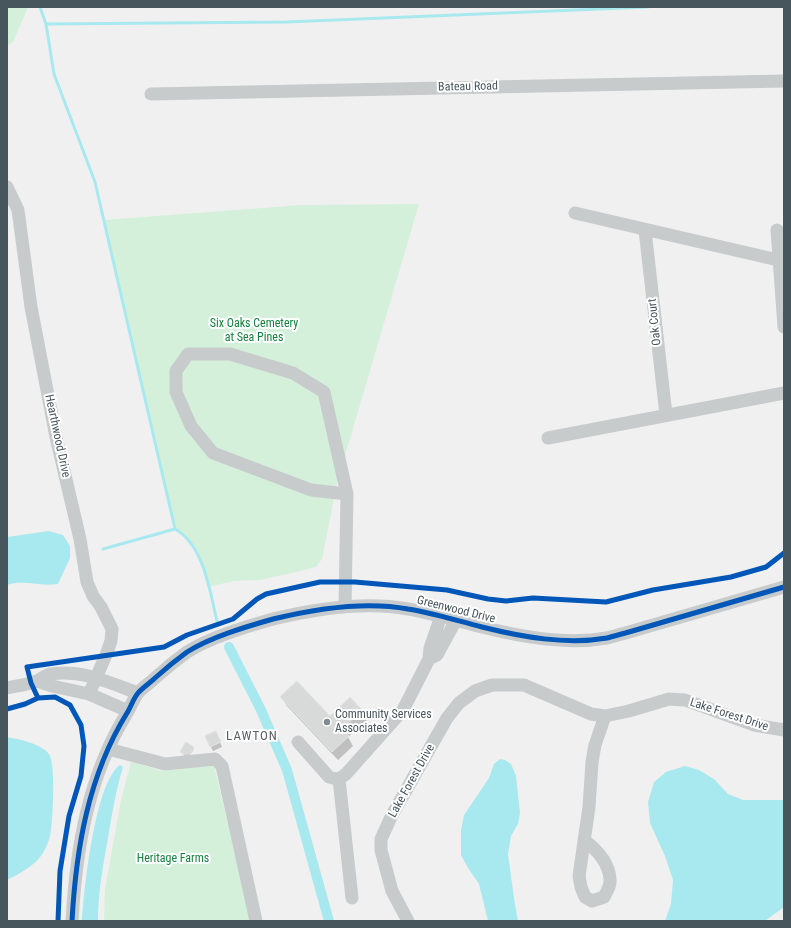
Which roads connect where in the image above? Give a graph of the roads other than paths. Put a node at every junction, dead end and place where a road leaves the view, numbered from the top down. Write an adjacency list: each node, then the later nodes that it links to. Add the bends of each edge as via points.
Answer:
1 (784, 81): 2 (street, Bateau Road)
2 (151, 94)
3 (7, 188): 18 (street, Hearthwood Drive, via 18,210 31,307 87,582 112,629 111,641)
4 (575, 213): 5 (street)
5 (645, 230): 7 (street); 10 (street, Oak Court)
6 (777, 230): 7 (street)
7 (778, 260): 8 (street)
8 (784, 327)
9 (784, 393): 10 (street)
10 (666, 415): 11 (street)
11 (548, 438)
12 (347, 494): 12 (street, via 324,392 293,373 230,354 188,354 176,371 176,392 191,426 213,453 311,490); 14 (street)
13 (784, 587): 16 (street, Greenwood Drive, via 606,638 566,641 532,637)
14 (346, 607): 15 (street, Greenwood Drive, via 408,608); 21 (street, Greenwood Drive, via 285,616 206,642 173,662)
15 (441, 616): 16 (street, Greenwood Drive); 17 (street)
16 (456, 620): 17 (street, via 437,655)
17 (429, 659): 28 (street, via 403,710)
18 (96, 678): 19 (street, via 64,673 49,675); 21 (street); 22 (street, Hearthwood Drive)
19 (37, 681): 20 (street); 22 (street)
20 (7, 688)
21 (138, 693): 23 (street, Greenwood Drive)
22 (89, 694): 23 (street)
23 (128, 711): 27 (street, Greenwood Drive)
24 (605, 716): 25 (street, Lake Forest Drive, via 669,699 685,700 754,725); 29 (street, via 592,762); 33 (street, Lake Forest Drive, via 591,714 524,685 492,685 475,691 459,703 447,718 392,815 382,839 382,850 392,890)
25 (784, 730)
26 (298, 742): 28 (street, via 329,777)
27 (108, 749): 31 (street, Greenwood Drive, via 94,784 84,824); 32 (street, via 165,764 215,759 222,766)
28 (339, 779): 30 (street)
29 (584, 840)
30 (352, 898)
31 (72, 921)
32 (256, 921)
33 (408, 921)

